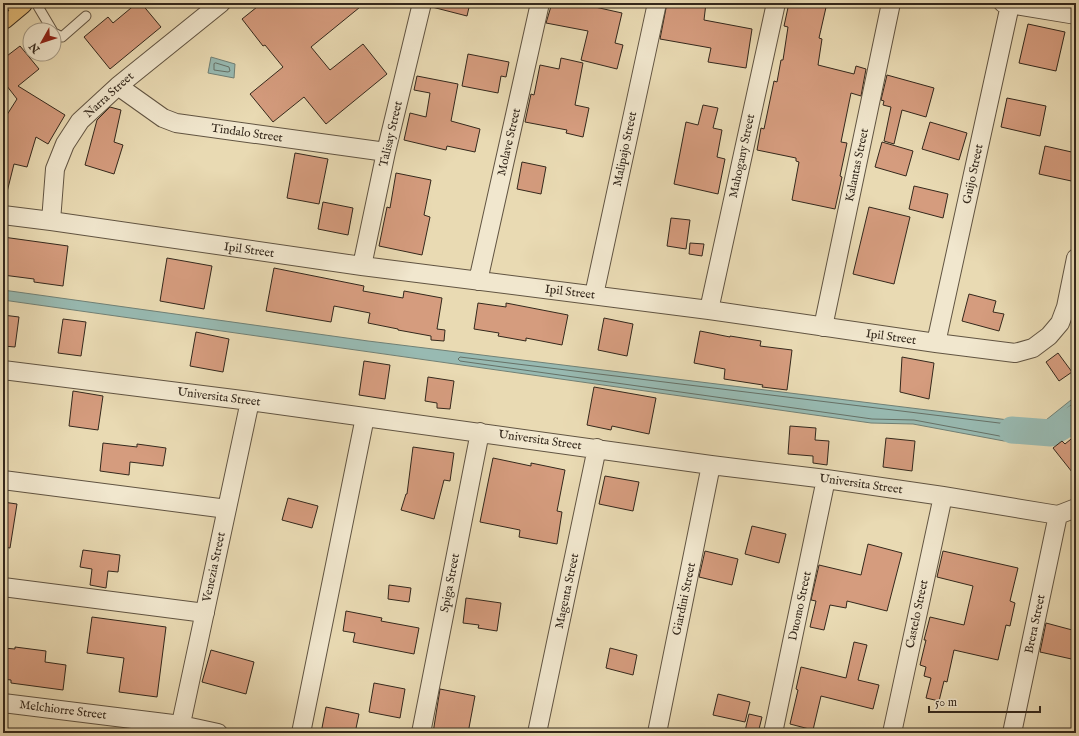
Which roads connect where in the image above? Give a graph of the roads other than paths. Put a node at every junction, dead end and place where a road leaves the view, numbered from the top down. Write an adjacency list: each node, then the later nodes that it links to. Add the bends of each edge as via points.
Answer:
1 (21, 3): 12 (main road)
2 (36, 3): 13 (lane)
3 (221, 3): 15 (street, Narra Street)
4 (422, 3): 16 (street, Talisay Street)
5 (540, 3): 21 (street, Molave Street)
6 (657, 3): 22 (street, Malipajo Street)
7 (776, 3): 23 (street, Mahogany Street)
8 (891, 3): 24 (street, Kalantas Street)
9 (1006, 4): 10 (street); 25 (street, Guijo Street)
10 (1076, 15)
11 (86, 16): 14 (lane)
12 (3, 18)
13 (47, 22)
14 (62, 37)
15 (118, 86): 16 (street, Tindalo Street, via 163,118 176,123); 18 (street, Narra Street, via 80,121 65,144 55,169)
16 (386, 152): 20 (street, Talisay Street)
17 (3, 215): 18 (street, Ipil Street)
18 (51, 221): 20 (street, Ipil Street)
19 (1076, 258): 25 (street, Ipil Street, via 1066,307 1060,323 1049,336 1033,348 1015,353)
20 (362, 266): 21 (street, Ipil Street)
21 (478, 281): 22 (street, Ipil Street)
22 (594, 295): 23 (street, Ipil Street)
23 (709, 310): 24 (street, Ipil Street)
24 (823, 327): 25 (street, Ipil Street)
25 (936, 343)
26 (3, 370): 27 (street, Universita Street)
27 (250, 401): 28 (street, Universita Street); 36 (street, Venezia Street)
28 (365, 417): 29 (street, Universita Street); 43 (street)
29 (480, 432): 30 (street, Universita Street); 44 (street, Spiga Street)
30 (597, 448): 31 (street, Universita Street); 45 (street, Magenta Street)
31 (711, 465): 32 (street, Universita Street); 46 (street, Giardini Street)
32 (826, 479): 34 (street, Universita Street); 47 (street, Duomo Street)
33 (3, 480): 36 (street)
34 (942, 496): 37 (street, Universita Street); 48 (street, Castelo Street)
35 (1076, 508): 37 (street)
36 (227, 509): 39 (street, Venezia Street)
37 (1058, 515): 49 (street, Brera Street)
38 (3, 587): 39 (street)
39 (205, 613): 41 (street, Venezia Street)
40 (3, 703): 41 (street, Melchiorre Street)
41 (180, 729): 42 (street, Melchiorre Street)
42 (218, 733)
43 (301, 733)
44 (421, 733)
45 (537, 733)
46 (657, 733)
47 (774, 733)
48 (892, 733)
49 (1012, 733)

